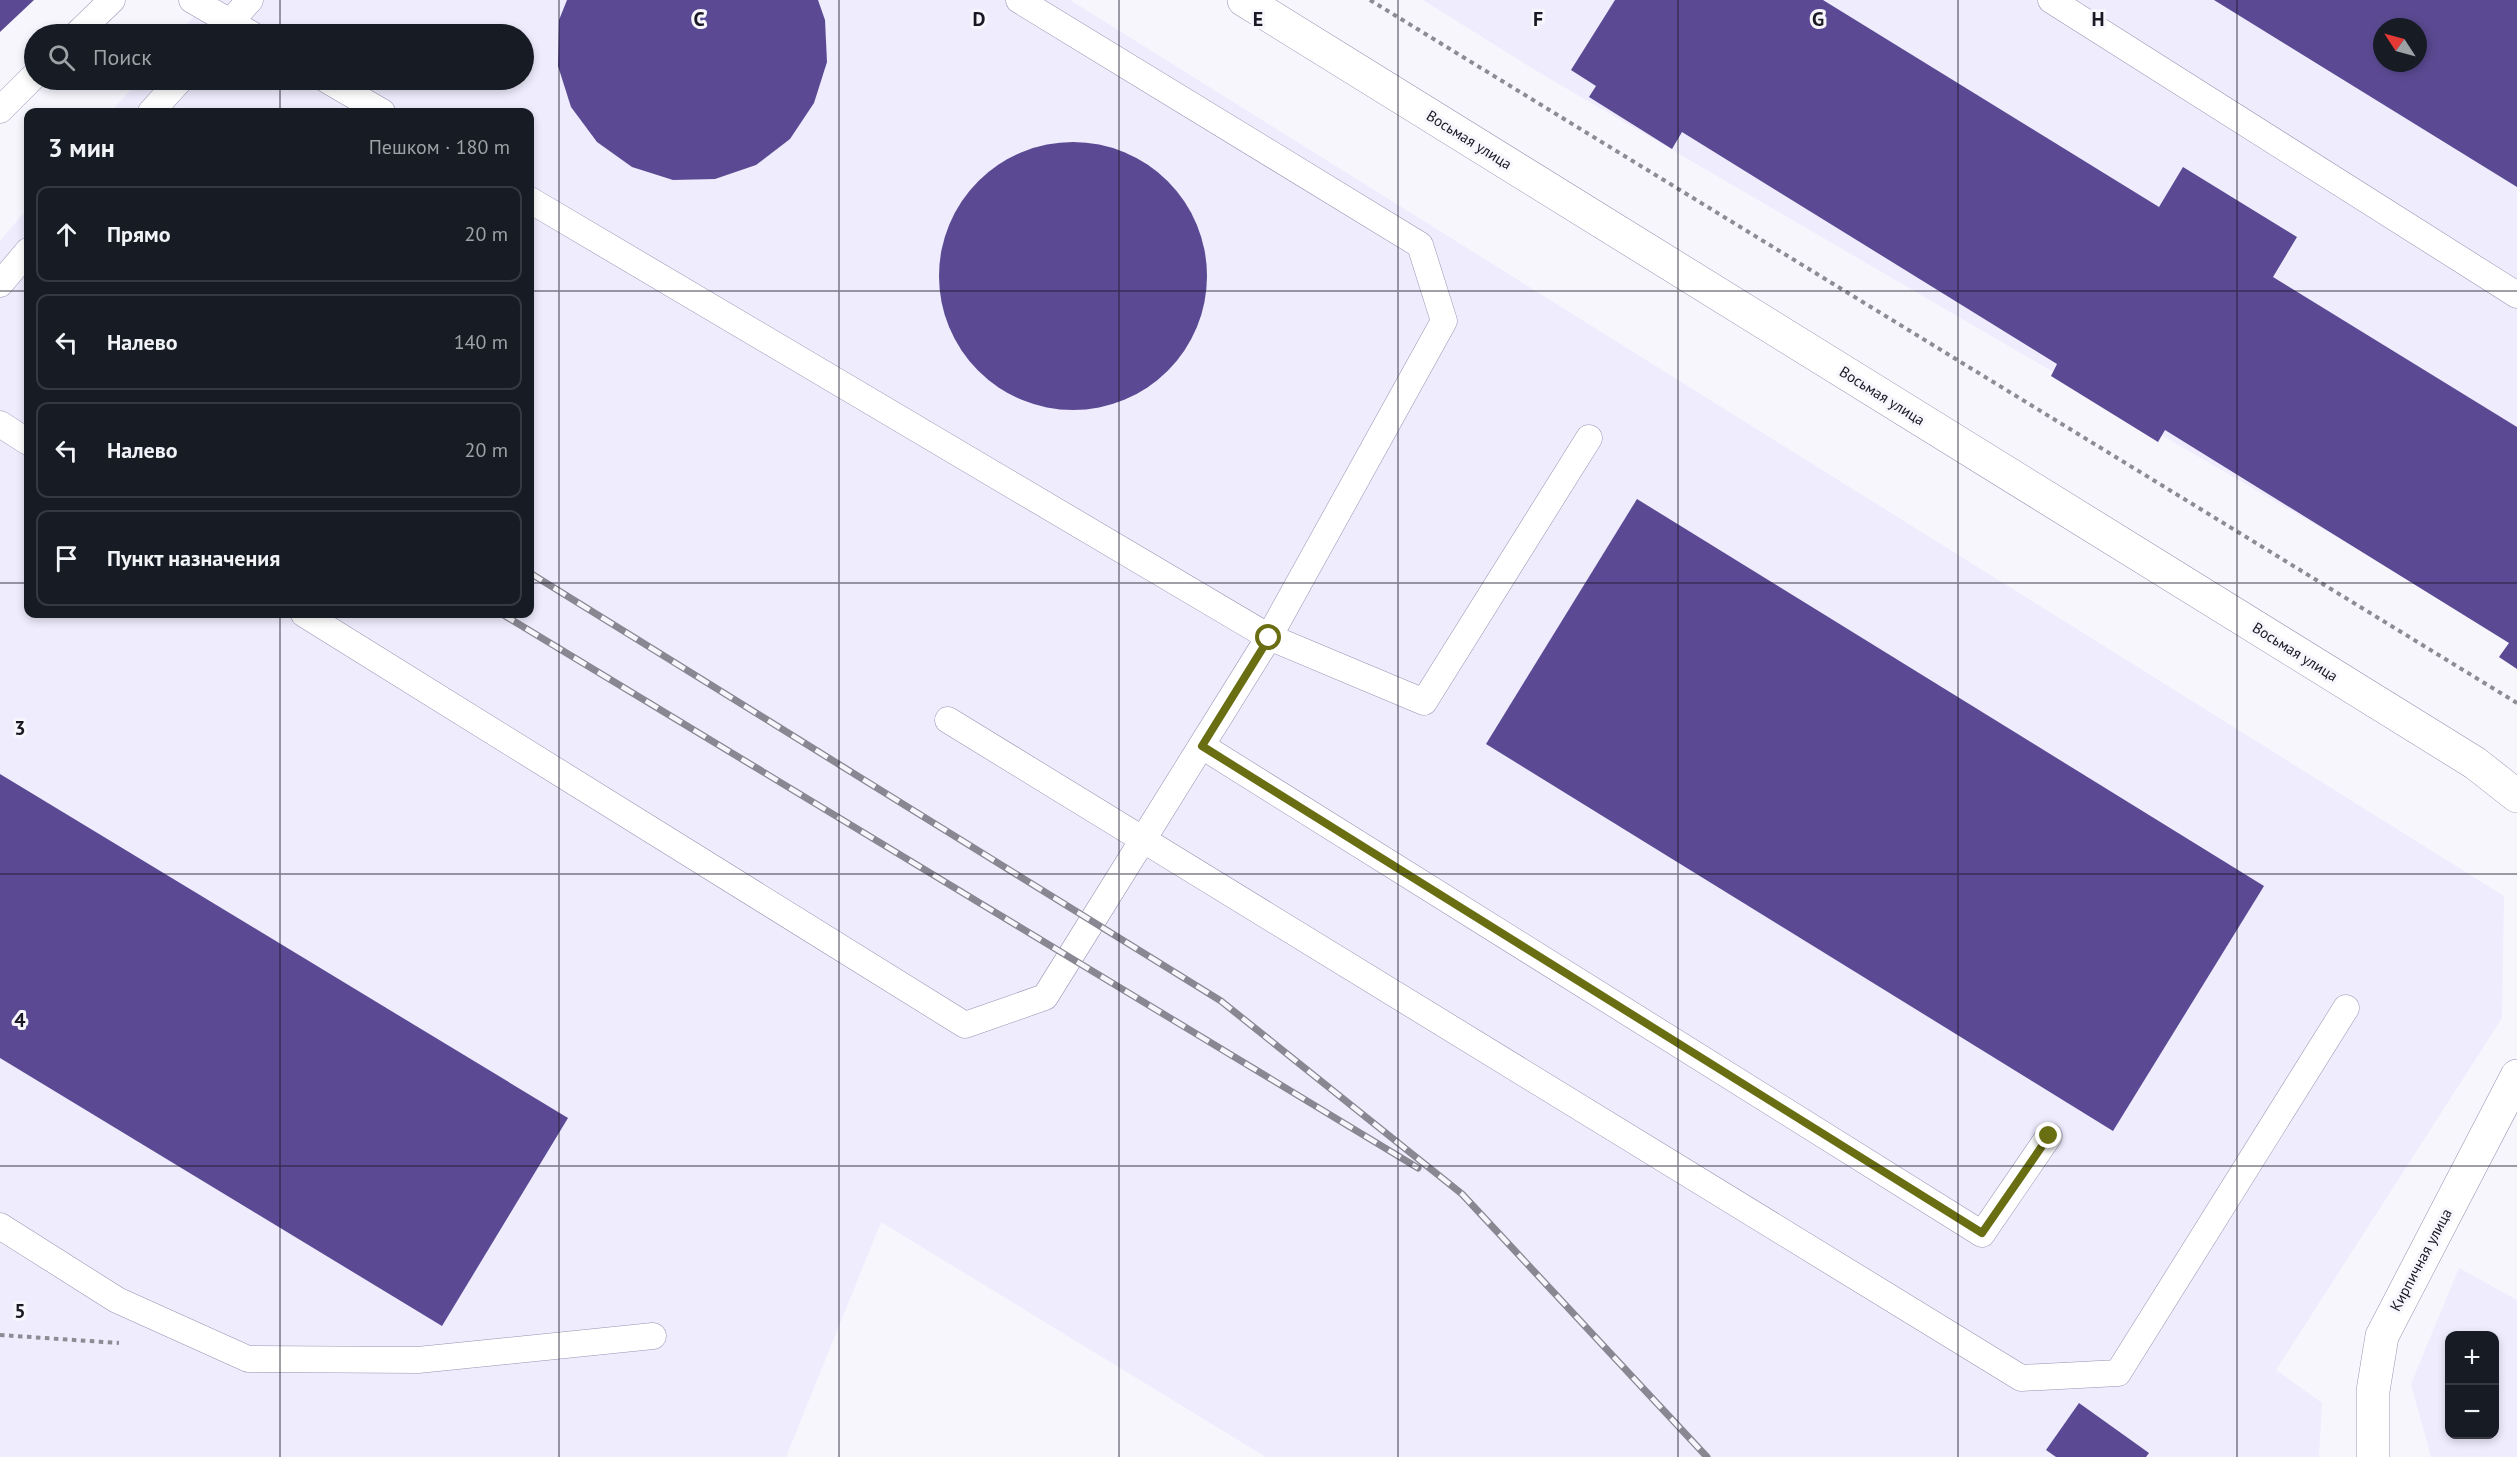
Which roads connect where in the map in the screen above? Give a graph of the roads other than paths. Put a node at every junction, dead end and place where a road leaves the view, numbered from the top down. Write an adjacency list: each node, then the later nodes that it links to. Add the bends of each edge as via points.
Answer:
1 (112, 0): 7 (lane)
2 (192, 0): 8 (lane)
3 (250, 0): 9 (lane)
4 (1019, 0): 24 (lane, via 1420,245 1444,321)
5 (1244, 0): 27 (street, Восьмая улица, via 2475,764)
6 (2051, 0): 19 (lane)
7 (87, 24)
8 (225, 24)
9 (236, 24)
10 (24, 86): 15 (lane)
11 (171, 90): 13 (lane)
12 (344, 90): 14 (lane)
13 (155, 108)
14 (375, 108)
15 (0, 110)
16 (534, 202): 24 (lane)
17 (24, 256): 18 (lane)
18 (0, 284)
19 (2517, 295)
20 (0, 424): 22 (lane)
21 (1589, 438): 24 (lane, via 1424,702)
22 (24, 439)
23 (310, 618): 28 (lane, via 965,1025 1045,997)
24 (1269, 638): 26 (lane)
25 (948, 720): 28 (lane)
26 (1202, 746): 28 (lane); 31 (lane, via 1982,1233)
27 (2517, 796)
28 (1144, 840): 29 (lane, via 2021,1378 2118,1372)
29 (2346, 1008)
30 (2517, 1076): 34 (street, Кирпичная улица, via 2382,1336 2373,1391)
31 (2049, 1136)
32 (0, 1226): 33 (lane, via 117,1300 248,1359 418,1359)
33 (653, 1336)
34 (2373, 1457)

